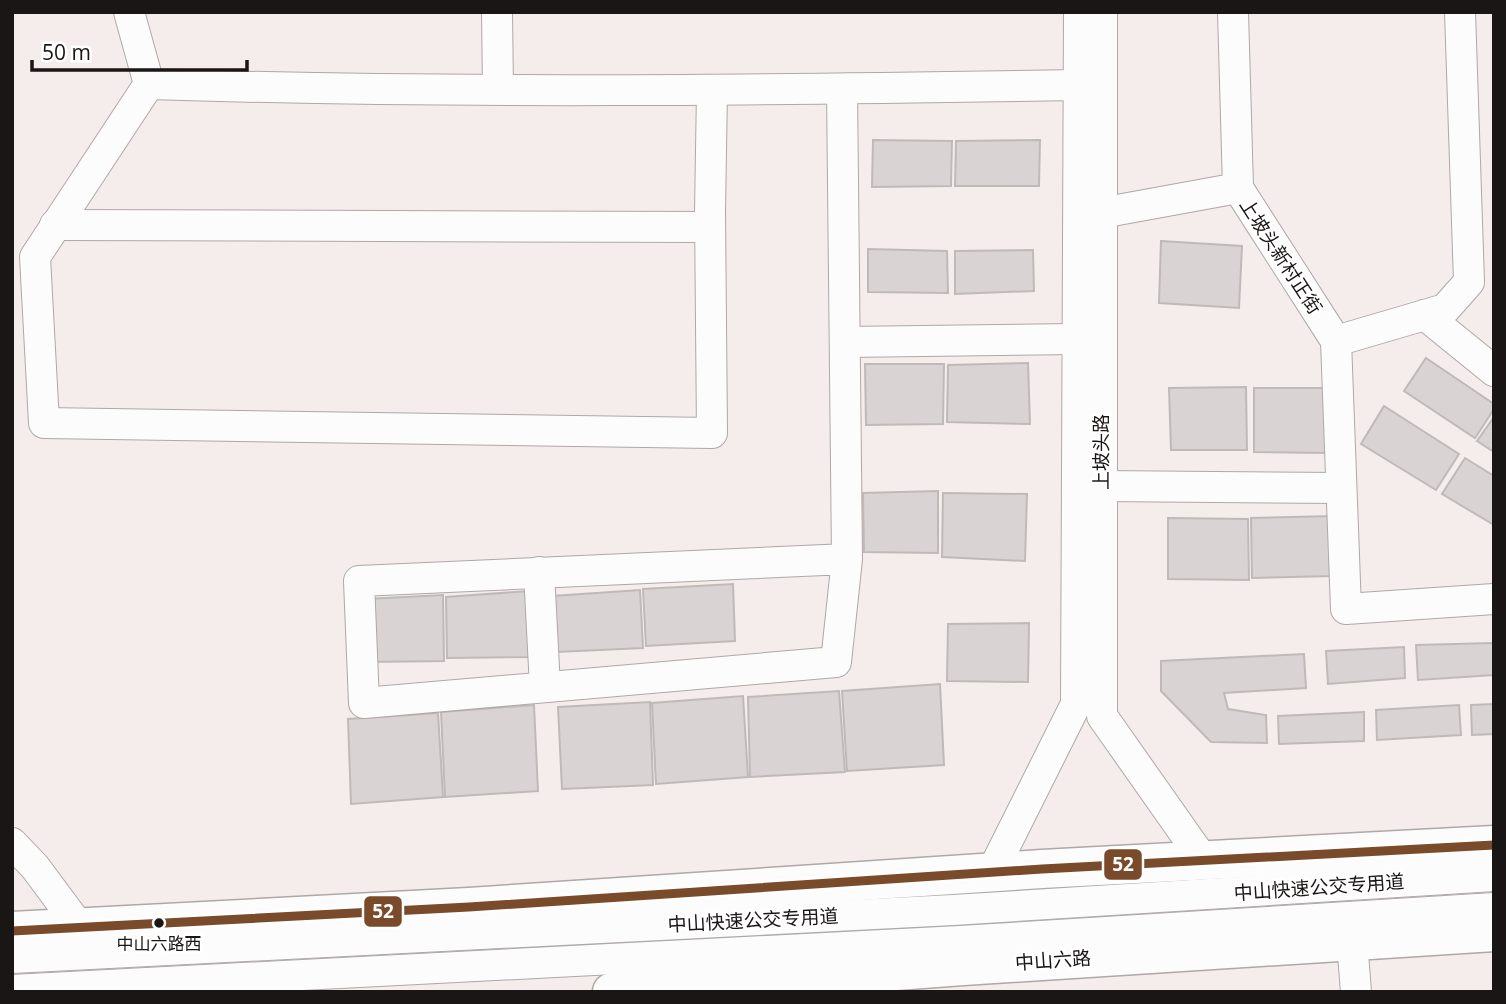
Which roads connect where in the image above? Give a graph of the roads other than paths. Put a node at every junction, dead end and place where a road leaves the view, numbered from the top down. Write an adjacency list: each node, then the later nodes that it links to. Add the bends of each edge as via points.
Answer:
1 (129, 12): 7 (street)
2 (496, 12): 9 (street)
3 (1079, 12): 8 (street, 上坡头路)
4 (1102, 12): 13 (street, 上坡头路)
5 (1233, 12): 12 (street, 上坡头新村正街)
6 (1460, 12): 16 (street)
7 (149, 84): 9 (street); 14 (street)
8 (1079, 85): 10 (street); 18 (street, 上坡头路)
9 (498, 89): 11 (street)
10 (842, 89): 11 (street); 20 (street)
11 (712, 90): 15 (street)
12 (1238, 188): 13 (street); 19 (street, 上坡头新村正街)
13 (1101, 213): 22 (street, 上坡头路)
14 (55, 225): 15 (street); 15 (street, via 35,257 44,423 712,433)
15 (710, 226)
16 (1481, 279): 17 (street)
17 (1435, 312): 19 (street); 21 (street)
18 (1076, 339): 20 (street); 31 (street, 上坡头路, via 1076,704)
19 (1336, 341): 23 (street)
20 (845, 342): 24 (street)
21 (1494, 371)
22 (1101, 486): 23 (street); 30 (street, 上坡头路, via 1102,716)
23 (1341, 488): 26 (street, via 1346,609)
24 (847, 559): 25 (street); 27 (street, via 836,662)
25 (539, 572): 27 (street); 27 (street, via 359,581 364,703)
26 (1494, 599)
27 (545, 687)
28 (12, 843): 34 (street)
29 (1494, 845): 30 (main road)
30 (1204, 861): 31 (main road)
31 (992, 872): 34 (main road)
32 (1494, 876): 38 (street, 中山快速公交专用道, via 953,910)
33 (1494, 908): 39 (street, 中山快速公交专用道, via 960,942)
34 (81, 929): 35 (main road)
35 (12, 931)
36 (1494, 932): 37 (main road, 中山六路)
37 (1352, 941): 40 (main road, 中山六路); 41 (street)
38 (12, 958)
39 (12, 990)
40 (612, 992)
41 (1356, 992)

